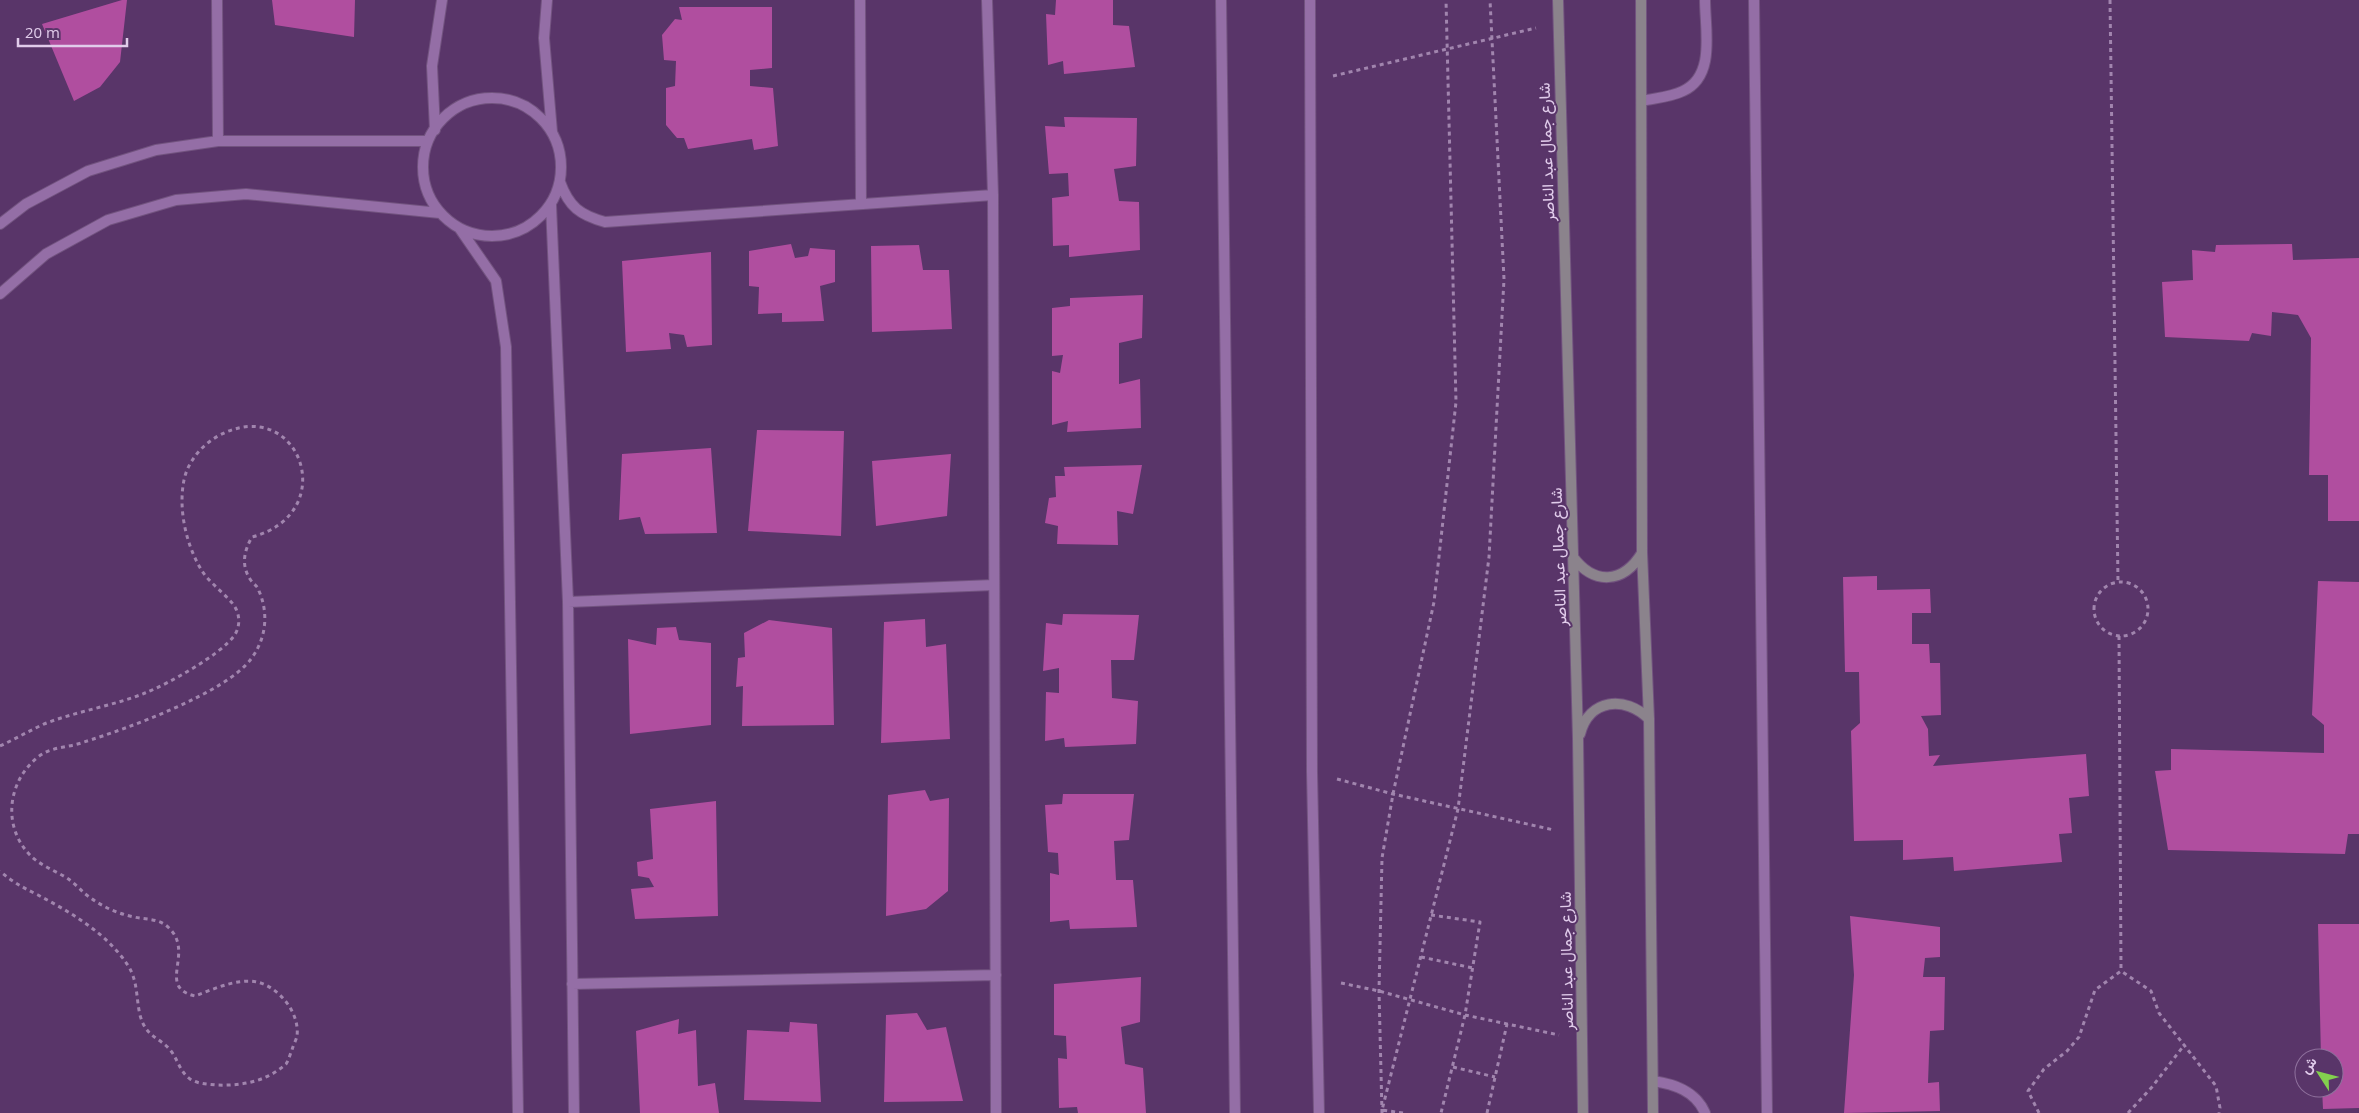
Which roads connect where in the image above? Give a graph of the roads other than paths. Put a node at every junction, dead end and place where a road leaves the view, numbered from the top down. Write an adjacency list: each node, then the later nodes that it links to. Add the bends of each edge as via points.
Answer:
1 (217, 0): 15 (street)
2 (442, 0): 13 (street, via 432,66)
3 (547, 0): 14 (street, via 544,38)
4 (860, 0): 19 (street)
5 (987, 0): 18 (street)
6 (1221, 0): 37 (street)
7 (1310, 0): 38 (street, via 1312,772)
8 (1558, 0): 26 (main road, شارع جمال عبد الناصر)
9 (1641, 0): 12 (main road)
10 (1705, 0): 12 (street, via 1706,61 1697,82 1681,92)
11 (1754, 0): 42 (street)
12 (1642, 101): 25 (main road)
13 (435, 130): 14 (street, via 442,120 462,105 488,98 513,101 535,112); 16 (street)
14 (552, 132): 17 (street, via 561,156)
15 (218, 141): 16 (street); 22 (street, via 156,150 88,170 26,204)
16 (428, 141): 21 (street, via 423,166 427,192)
17 (560, 182): 19 (street, via 576,209 605,222); 20 (street)
18 (992, 195): 19 (street); 27 (street)
19 (861, 204)
20 (551, 205): 23 (street, via 533,223 510,234 485,236); 28 (street)
21 (440, 213): 23 (street); 24 (street, via 246,194 176,200 108,220 46,254)
22 (0, 224)
23 (460, 229): 34 (street, via 496,281 506,347)
24 (0, 294)
25 (1642, 552): 26 (main road, via 1627,571 1602,577 1590,574); 29 (main road)
26 (1573, 557): 30 (main road, شارع جمال عبد الناصر)
27 (994, 586): 28 (street); 31 (street)
28 (568, 602): 32 (street)
29 (1649, 719): 30 (main road, via 1627,704 1613,703 1589,715); 33 (main road)
30 (1578, 739): 39 (main road, شارع جمال عبد الناصر)
31 (996, 975): 32 (street); 36 (street)
32 (572, 984): 35 (street)
33 (1653, 1081): 40 (main road); 41 (street, via 1669,1083 1684,1090 1698,1100)
34 (518, 1113)
35 (574, 1113)
36 (996, 1113)
37 (1235, 1113)
38 (1319, 1113)
39 (1582, 1113)
40 (1653, 1113)
41 (1705, 1113)
42 (1767, 1113)

